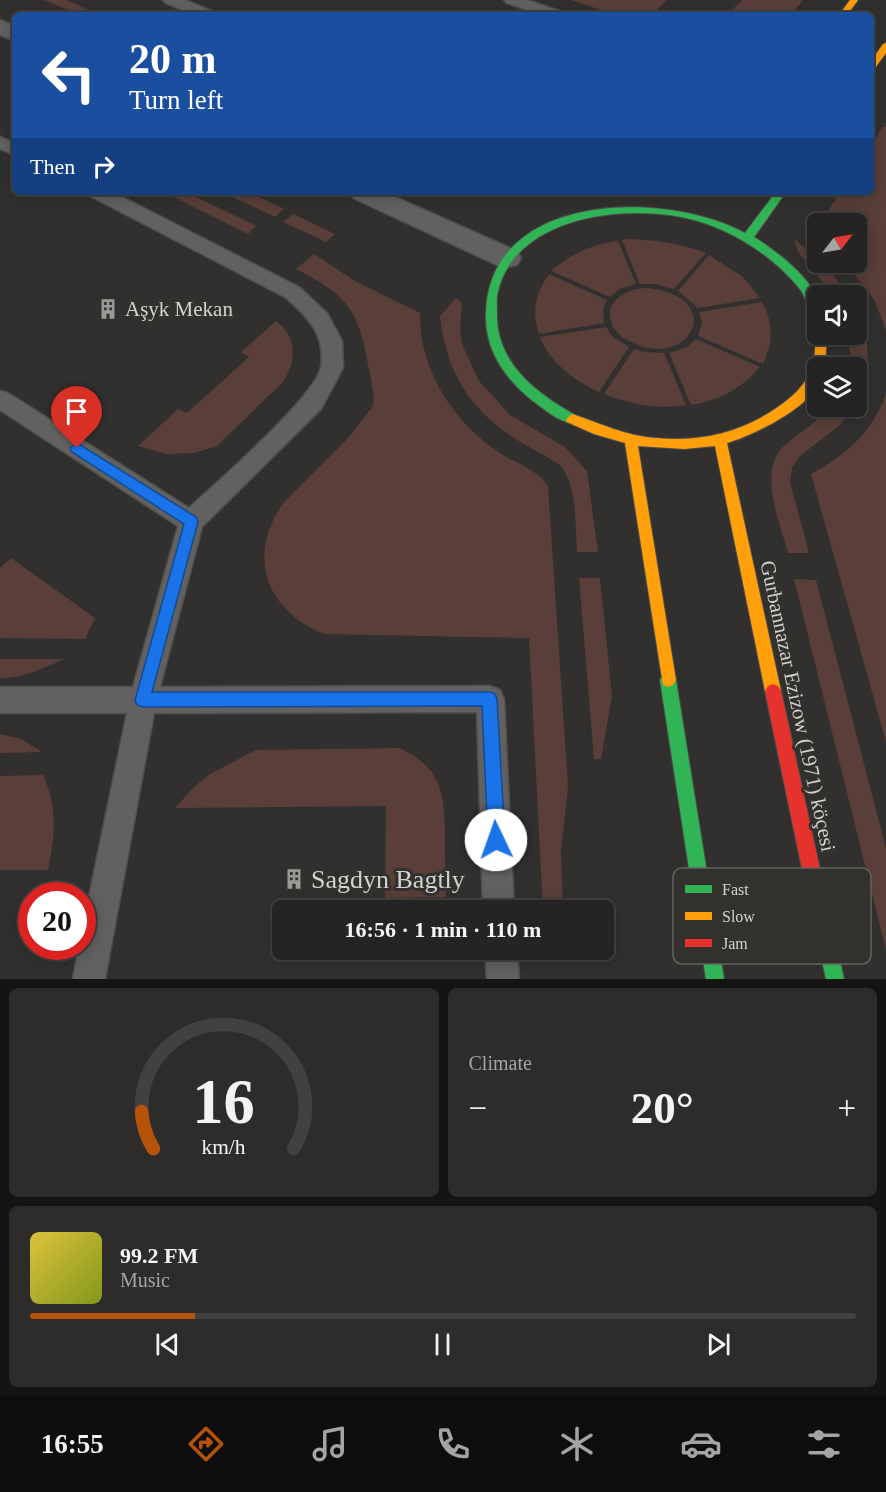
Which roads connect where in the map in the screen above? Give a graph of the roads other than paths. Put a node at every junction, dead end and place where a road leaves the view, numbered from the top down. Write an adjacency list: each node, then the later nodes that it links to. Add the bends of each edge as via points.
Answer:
1 (171, 0): 4 (lane)
2 (512, 0): 5 (lane)
3 (855, 0): 6 (street)
4 (201, 12)
5 (547, 12)
6 (845, 12)
7 (886, 46): 8 (street)
8 (874, 63)
9 (103, 195): 21 (lane, via 292,292 317,312 331,341 332,368 313,403)
10 (369, 195): 15 (street)
11 (779, 195): 14 (street)
12 (698, 199): 13 (street)
13 (687, 214): 14 (street); 15 (street, via 640,208 598,211 560,222 528,239)
14 (748, 237): 16 (street, via 781,260)
15 (507, 258): 19 (street, via 489,294 489,329 505,365 536,398 579,424)
16 (807, 291)
17 (821, 345): 20 (street, via 820,363 802,397 767,424)
18 (0, 399): 21 (lane)
19 (631, 440): 20 (street, via 676,445); 24 (street)
20 (720, 441): 25 (street, Gurbannazar Ezizow (1971) köçesi)
21 (191, 522): 23 (lane)
22 (0, 700): 23 (lane)
23 (143, 700): 26 (lane, via 490,699); 30 (lane)
24 (698, 868)
25 (811, 868)
26 (500, 900)
27 (502, 960): 31 (lane)
28 (714, 964): 32 (street)
29 (832, 964): 33 (street, Gurbannazar Ezizow (1971) köçesi)
30 (89, 979)
31 (503, 979)
32 (716, 979)
33 (835, 979)

